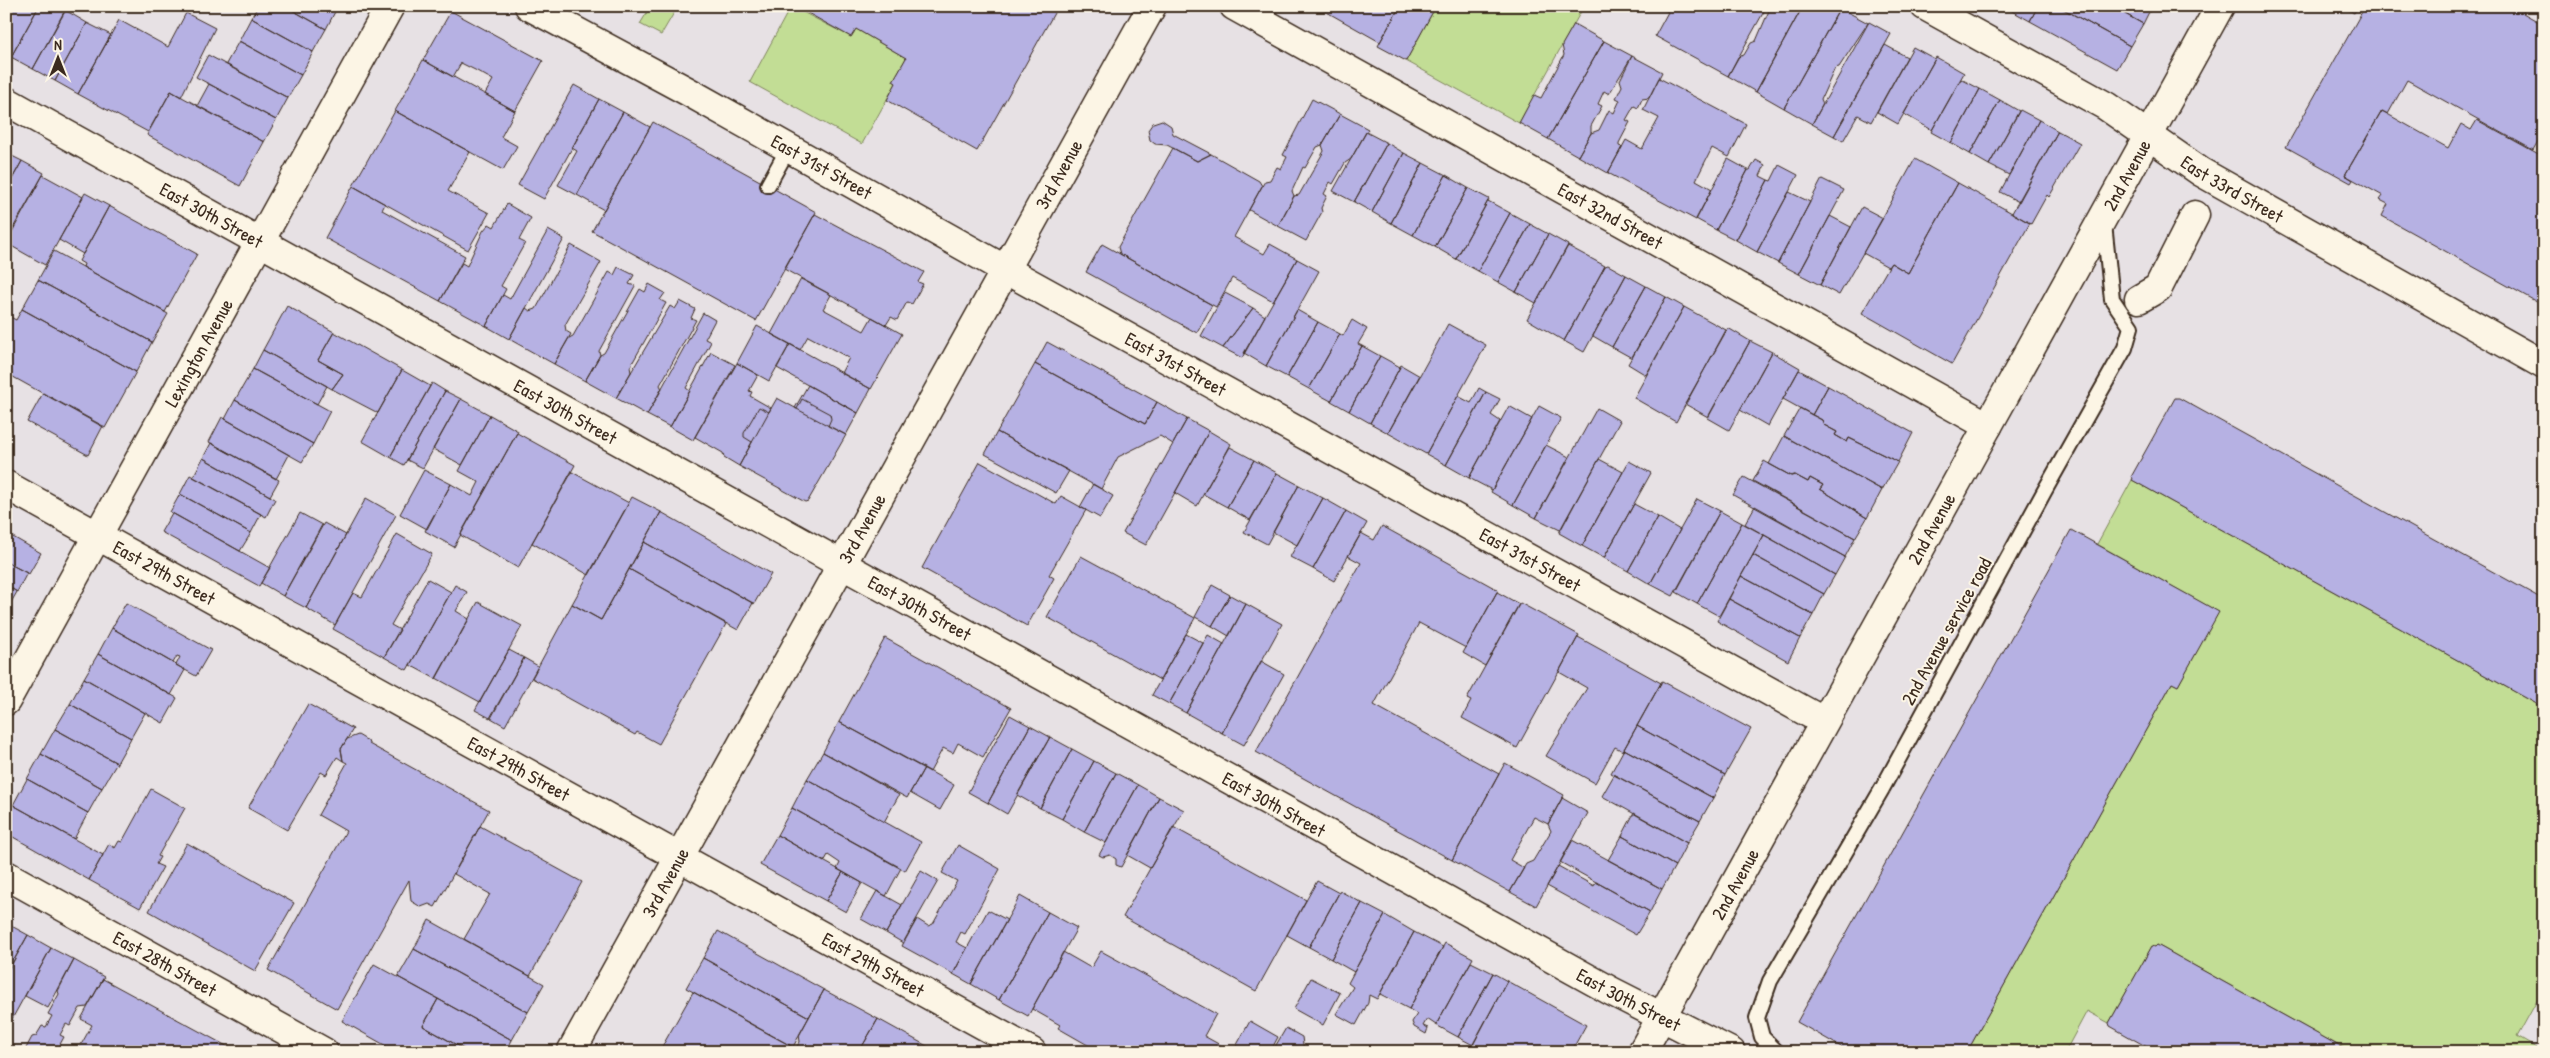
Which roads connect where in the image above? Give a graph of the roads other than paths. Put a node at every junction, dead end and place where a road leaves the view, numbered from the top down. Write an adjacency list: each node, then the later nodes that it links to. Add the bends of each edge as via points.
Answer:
1 (390, 6): 13 (street, Lexington Avenue)
2 (529, 6): 9 (street, East 31st Street)
3 (1152, 6): 14 (street, 3rd Avenue)
4 (1234, 6): 17 (street, East 32nd Street)
5 (1925, 6): 8 (street, East 33rd Street, via 2106,106)
6 (2220, 6): 8 (street, 2nd Avenue)
7 (6, 101): 13 (street, East 30th Street)
8 (2148, 136): 12 (street, 2nd Avenue); 16 (street, East 33rd Street, via 2201,172)
9 (789, 148): 10 (lane); 14 (street, East 31st Street)
10 (768, 185)
11 (2195, 215): 15 (street, via 2158,288)
12 (2103, 217): 17 (street, 2nd Avenue); 31 (lane, 2nd Avenue service road, via 2112,299 2130,327 2125,348 1882,789 1770,982 1757,1018 1762,1036)
13 (260, 242): 19 (street, Lexington Avenue); 20 (street, East 30th Street)
14 (1006, 270): 20 (street, 3rd Avenue); 22 (street, East 31st Street)
15 (2139, 299)
16 (2544, 365)
17 (1988, 426): 22 (street, 2nd Avenue)
18 (6, 485): 19 (street, East 29th Street)
19 (97, 536): 21 (street, Lexington Avenue); 23 (street, East 29th Street)
20 (842, 565): 23 (street, 3rd Avenue); 25 (street, East 30th Street)
21 (6, 701)
22 (1823, 721): 25 (street, 2nd Avenue)
23 (679, 858): 27 (street, 3rd Avenue); 28 (street, East 29th Street)
24 (6, 876): 26 (street, East 28th Street)
25 (1661, 1016): 29 (street, 2nd Avenue); 30 (street, East 30th Street)
26 (324, 1052)
27 (571, 1052)
28 (1032, 1052)
29 (1642, 1052)
30 (1731, 1052)
31 (1777, 1052)

